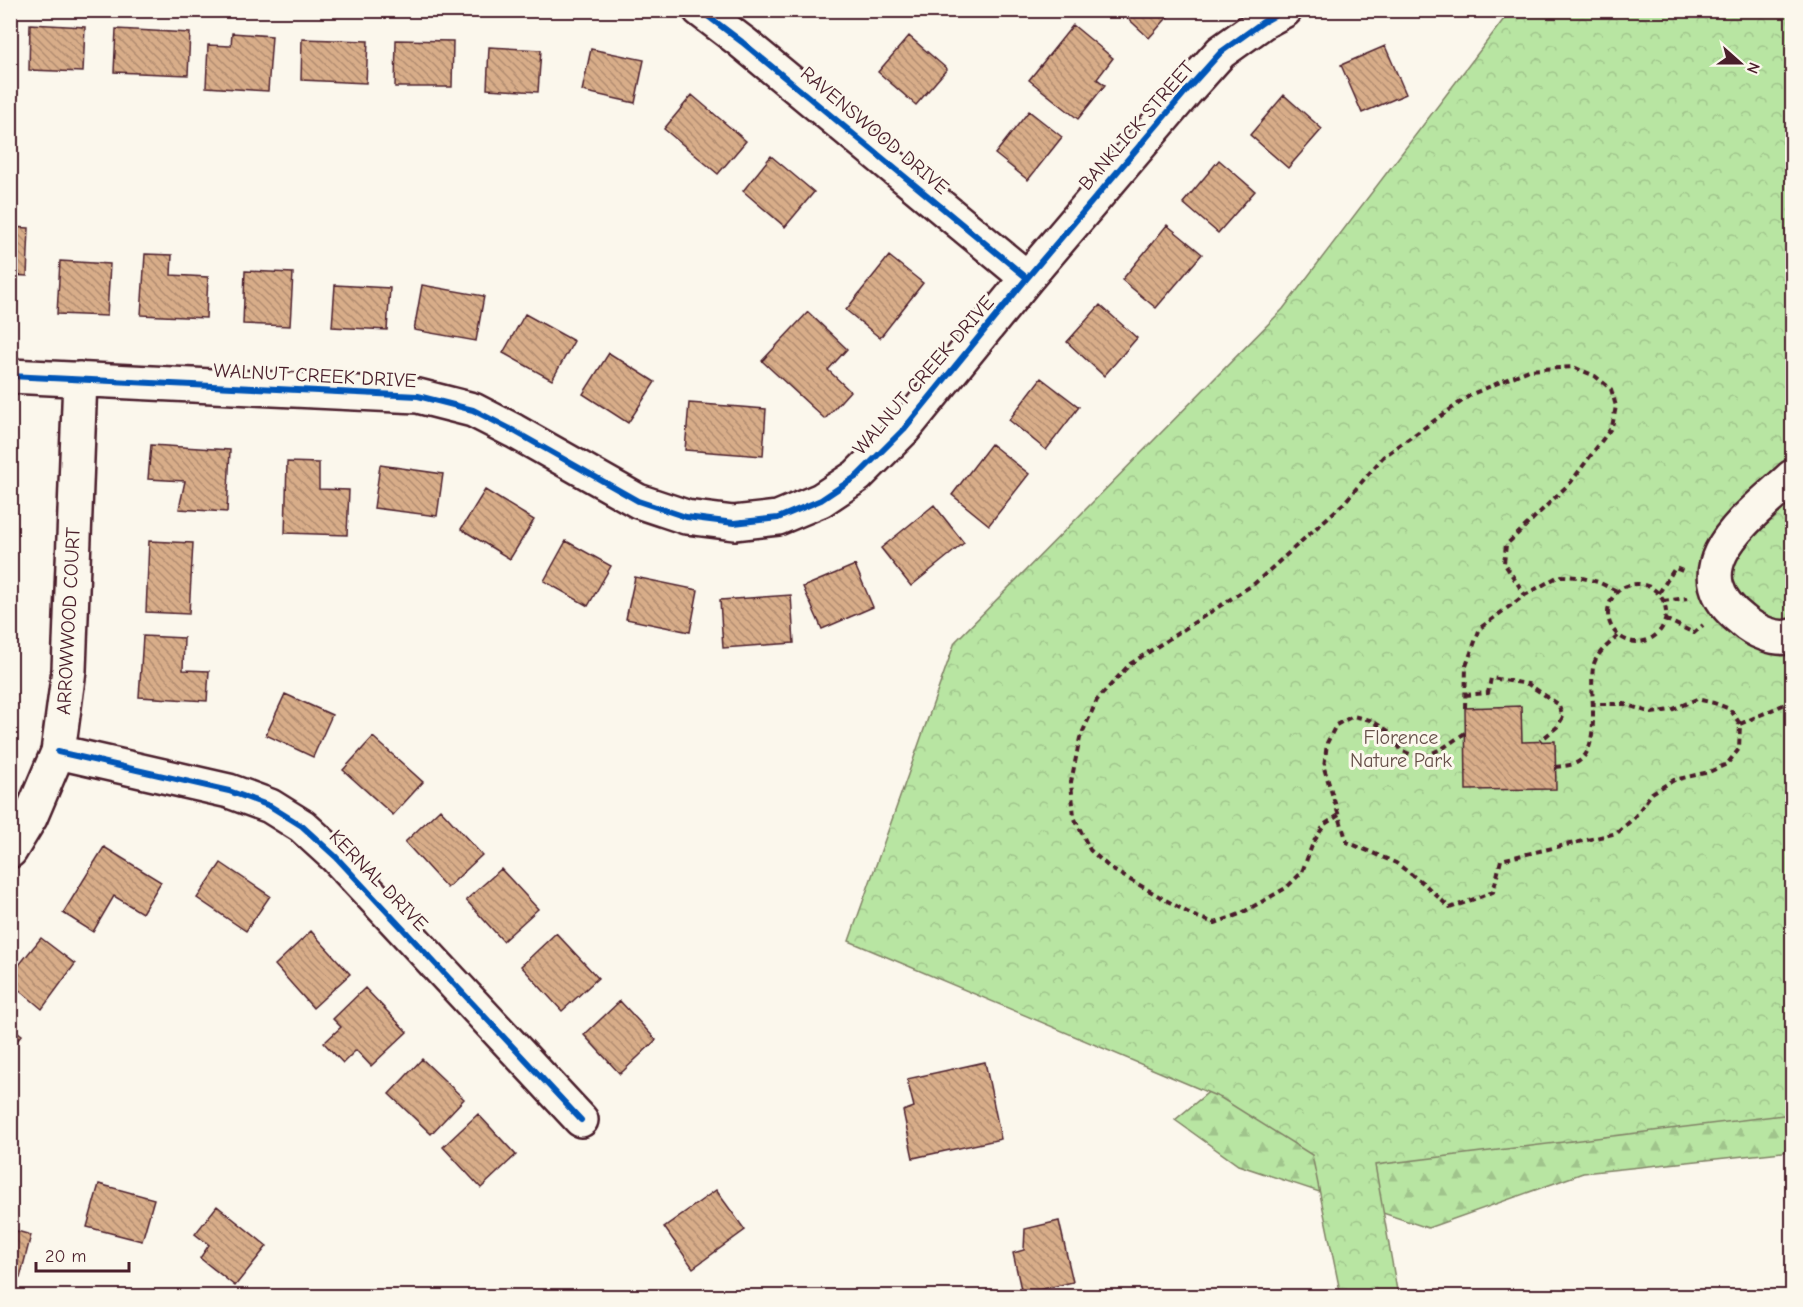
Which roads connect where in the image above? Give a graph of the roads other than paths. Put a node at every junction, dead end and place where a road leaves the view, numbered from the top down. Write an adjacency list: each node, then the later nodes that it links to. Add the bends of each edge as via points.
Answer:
1 (700, 10): 3 (street, RAVENSWOOD DRIVE)
2 (1285, 10): 3 (street, BANKLICK STREET, via 1221,52)
3 (1027, 278): 5 (street, WALNUT CREEK DRIVE, via 904,429 857,476 821,500 778,518 734,523 686,517 638,501 472,410 418,396)
4 (10, 376): 5 (street, WALNUT CREEK DRIVE)
5 (80, 379): 8 (street, ARROWWOOD COURT, via 69,670)
6 (1792, 477): 7 (street, via 1728,538 1714,569 1718,593 1731,612 1748,626 1768,634)
7 (1792, 636)
8 (58, 752): 9 (street, ARROWWOOD COURT, via 30,818); 10 (street, KERNAL DRIVE, via 229,791 270,806 302,826 336,857)
9 (10, 851)
10 (581, 1120)

